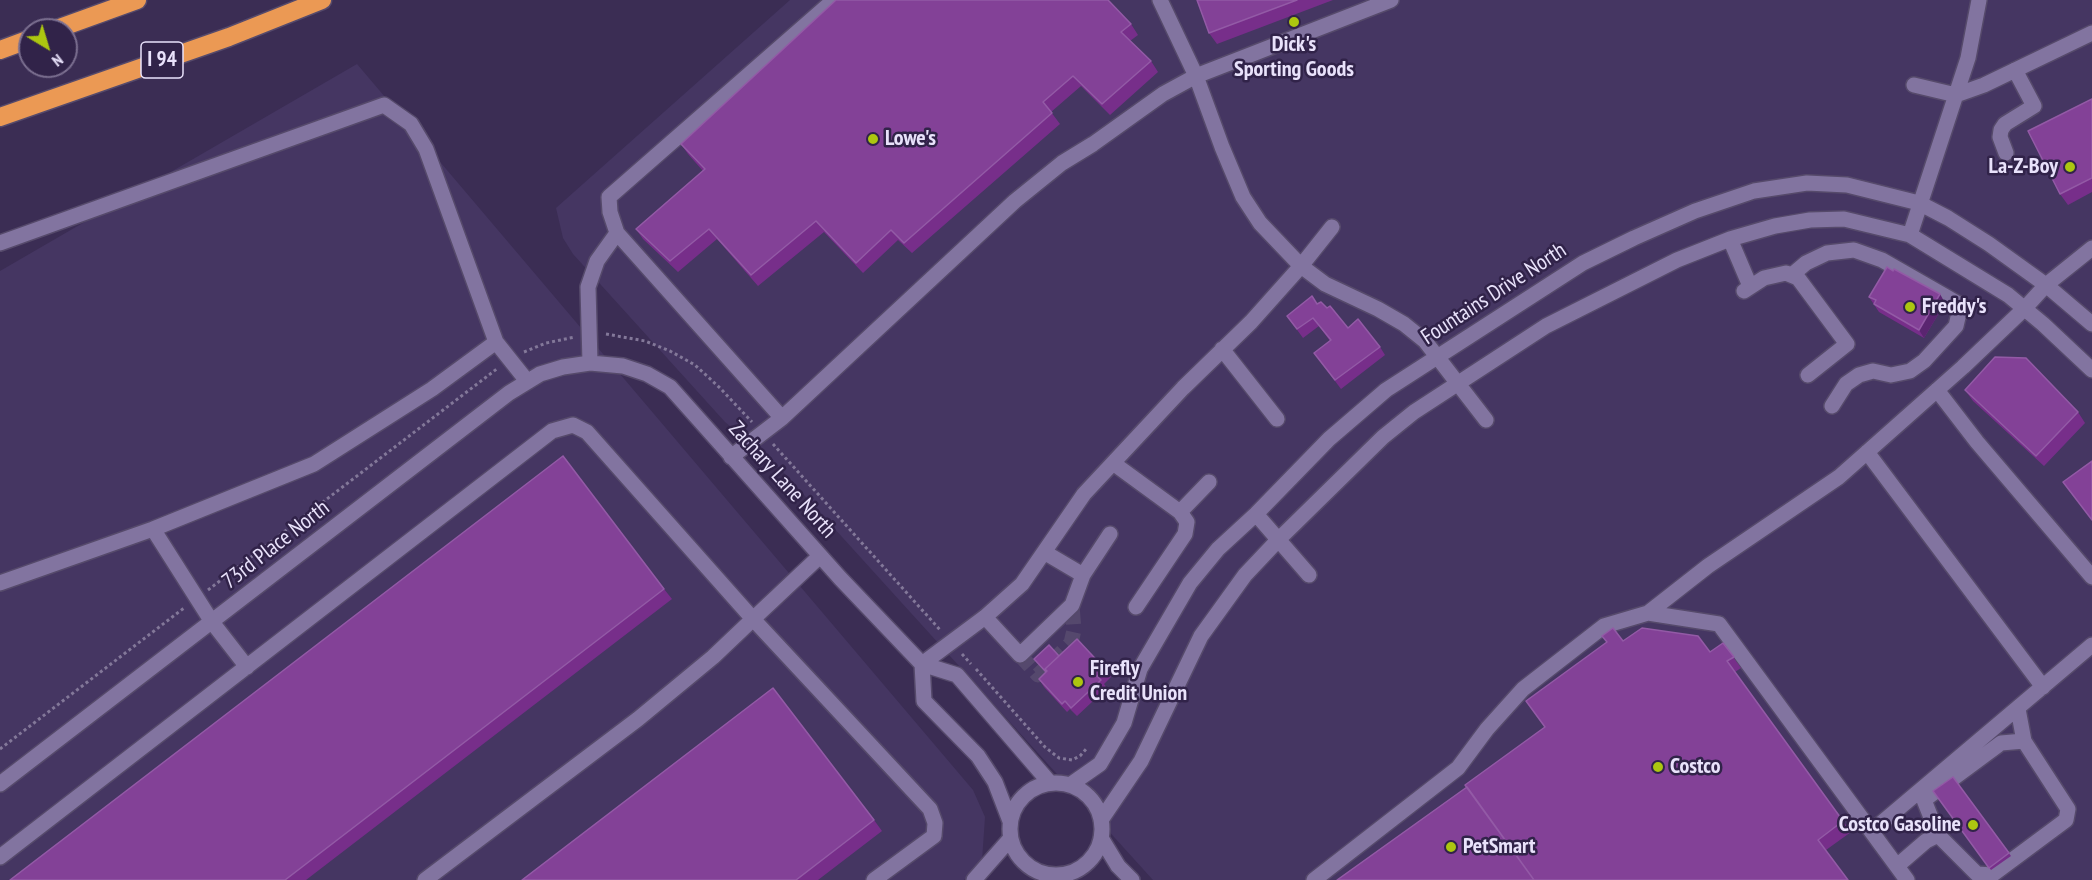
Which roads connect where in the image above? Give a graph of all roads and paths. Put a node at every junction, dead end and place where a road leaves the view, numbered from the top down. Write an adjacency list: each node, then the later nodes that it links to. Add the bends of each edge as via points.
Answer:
1 (137, 0): 7 (highway)
2 (322, 0): 15 (highway, I 94, via 229,37)
3 (834, 0): 19 (street, via 609,197)
4 (1160, 0): 12 (street)
5 (1391, 0): 12 (street)
6 (1979, 0): 14 (street)
7 (78, 21)
8 (2092, 33): 11 (street)
9 (18, 43): 10 (highway)
10 (0, 50)
11 (2015, 70): 14 (street); 16 (street, via 2034,106 2001,130)
12 (1196, 76): 24 (street, via 1243,197 1260,223); 41 (street, via 1062,163 1015,201)
13 (1914, 85): 14 (street)
14 (1956, 95): 17 (street)
15 (0, 117)
16 (2006, 153)
17 (1919, 203): 20 (street); 26 (street, Fountains Drive North, via 1981,239); 32 (street, Fountains Drive North, via 1847,185 1807,183 1754,190 1695,211 1583,263)
18 (1332, 227): 24 (street)
19 (617, 233): 29 (street, via 597,261 588,287); 41 (street)
20 (1910, 235): 21 (street, via 1845,219 1775,226); 27 (street)
21 (1730, 239): 25 (street, via 1747,289 1764,278); 38 (street, via 1677,260 1546,326)
22 (0, 243): 30 (street, via 384,105 411,124 426,149)
23 (2092, 248): 26 (street)
24 (1301, 266): 31 (street); 32 (street, via 1325,284 1404,324)
25 (1792, 274): 36 (street, via 1846,344); 40 (street, via 1827,253 1854,250 1882,260 1957,303 1956,326 1924,361 1910,371 1859,375 1846,384)
26 (2046, 285): 27 (street); 28 (street, Fountains Drive North)
27 (2025, 308): 35 (street); 39 (street)
28 (2092, 324)
29 (589, 336): 33 (path, via 546,343); 34 (street); 44 (path, via 606,334 645,341 695,365)
30 (496, 342): 33 (street); 51 (street, via 432,389 314,464)
31 (1222, 349): 42 (street); 47 (street)
32 (1438, 357): 38 (street); 50 (street, Fountains Drive North, via 1386,390 1329,439)
33 (510, 360): 37 (street); 60 (path)
34 (590, 363): 37 (street, 73rd Place North, via 563,367); 46 (street, Zachary Lane North, via 623,366 670,387)
35 (2092, 370)
36 (1808, 375)
37 (526, 381): 65 (street, 73rd Place North)
38 (1458, 383): 43 (street); 53 (street, via 1383,437)
39 (1937, 390): 45 (street); 58 (street)
40 (1832, 406)
41 (782, 418): 44 (street)
42 (1276, 419)
43 (1486, 420)
44 (762, 433): 46 (street); 66 (path)
45 (1868, 452): 62 (street, via 1839,477 1708,566); 70 (street)
46 (731, 457): 55 (street, Zachary Lane North)
47 (1113, 463): 49 (street); 54 (street, via 1084,494)
48 (1209, 482): 49 (street)
49 (1180, 512): 61 (street, via 1187,522 1185,534)
50 (1256, 514): 53 (street); 77 (street, Fountains Drive North, via 1218,549 1190,584 1140,669 1124,723 1100,764)
51 (153, 529): 59 (street); 60 (street)
52 (1110, 534): 56 (street)
53 (1279, 539): 57 (street); 79 (street, via 1245,575 1201,636 1141,761)
54 (1044, 552): 56 (street); 63 (street, via 1022,584)
55 (820, 556): 64 (street); 68 (street, Zachary Lane North)
56 (1083, 575): 63 (street, via 1072,605 1020,655)
57 (1309, 575)
58 (2092, 577)
59 (0, 583)
60 (197, 598): 65 (street); 74 (path)
61 (1136, 607)
62 (1648, 613): 80 (street, via 1719,624); 92 (street, via 1604,626 1523,689 1458,768)
63 (985, 617): 66 (street)
64 (753, 619): 69 (street, via 587,432 573,425 552,432); 87 (street, via 638,719); 88 (street, via 930,809 934,836)
65 (212, 622): 69 (street); 76 (street, 73rd Place North)
66 (951, 642): 68 (street); 73 (path, via 1059,758 1072,760)
67 (2092, 645): 70 (street)
68 (922, 664): 75 (street, Zachary Lane North, via 957,675); 78 (street, via 924,701 978,756 995,782)
69 (247, 667): 84 (street)
70 (2043, 687): 71 (street)
71 (2018, 709): 72 (street); 80 (street)
72 (2024, 741): 81 (street, via 2001,743 1924,800); 81 (street, via 2068,809 2066,820 1992,875 1977,874)
73 (1087, 748)
74 (0, 750)
75 (1050, 783): 77 (street); 78 (street, via 1024,795)
76 (0, 784)
77 (1070, 785): 79 (street, via 1090,798)
78 (1010, 820): 83 (street)
79 (1101, 820): 82 (street)
80 (1872, 831): 85 (street)
81 (1938, 835): 85 (street, via 1926,840)
82 (1101, 838): 86 (street, via 1089,862 1071,873); 91 (street)
83 (1010, 839): 86 (street, via 1025,864); 89 (street)
84 (0, 857)
85 (1897, 866): 93 (street)
86 (1049, 876): 90 (street)
87 (425, 880)
88 (874, 880)
89 (974, 880)
90 (1021, 880)
91 (1132, 880)
92 (1314, 880)
93 (1907, 880)

